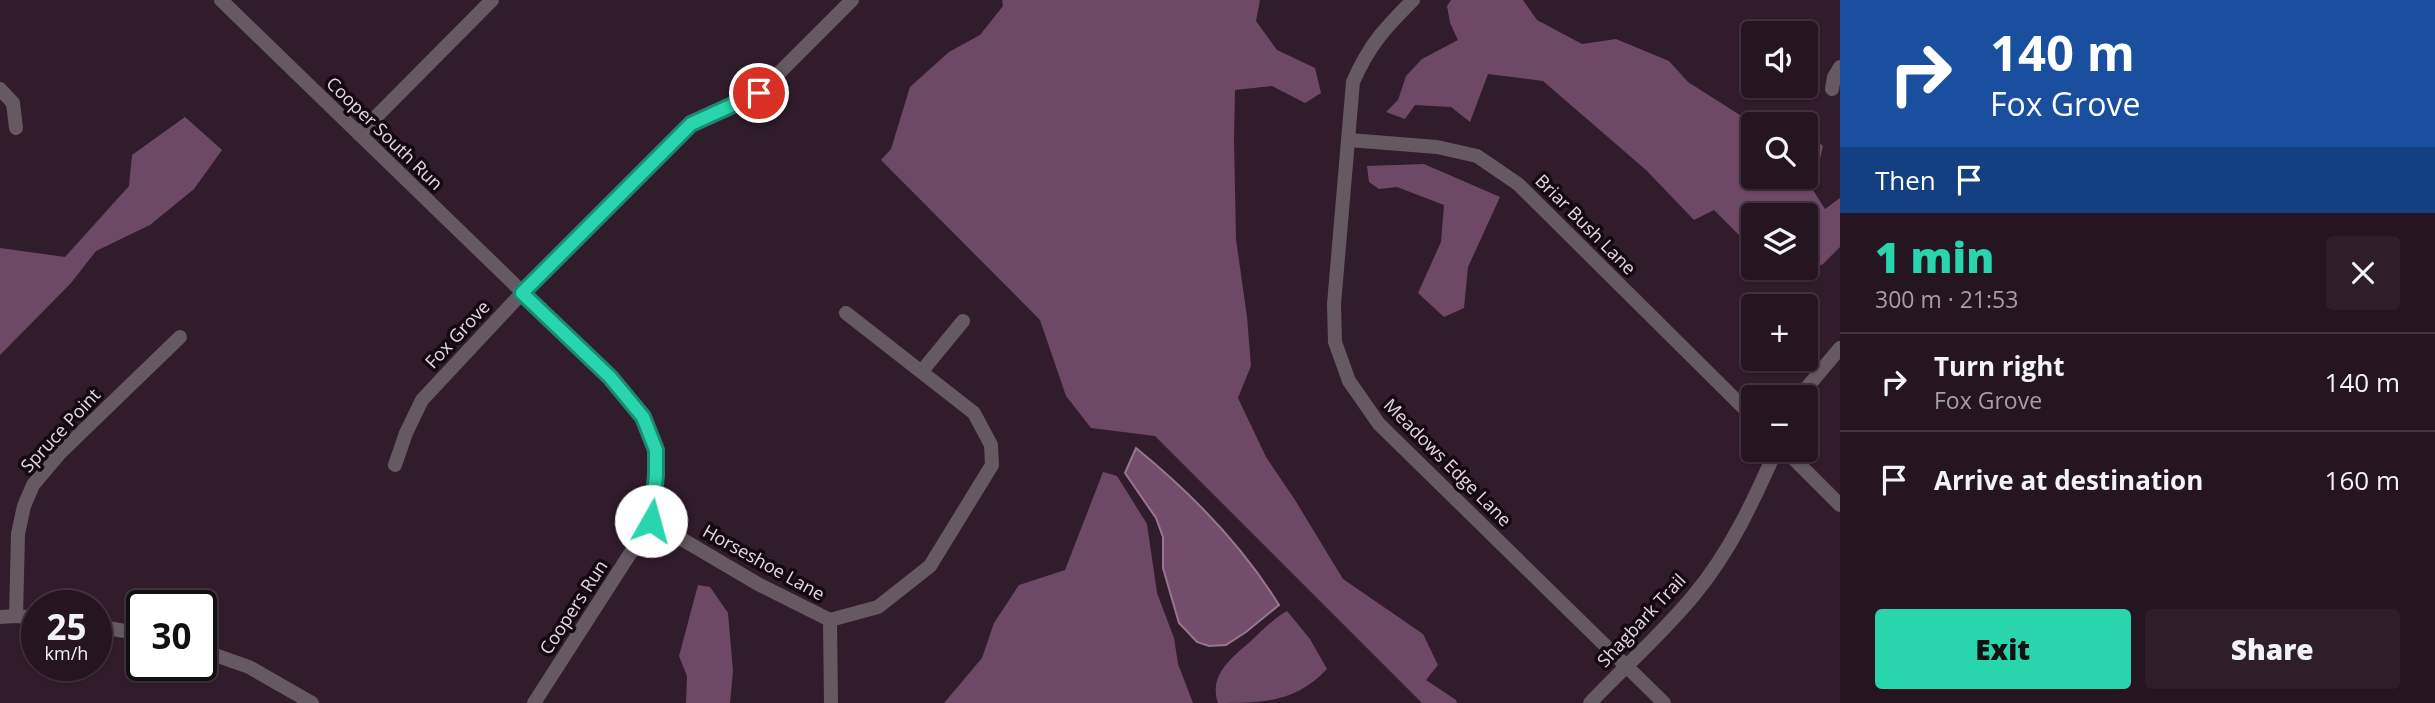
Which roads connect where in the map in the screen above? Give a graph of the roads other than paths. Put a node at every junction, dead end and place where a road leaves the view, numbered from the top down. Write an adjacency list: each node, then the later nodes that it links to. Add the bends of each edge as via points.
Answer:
1 (221, 0): 9 (street, Cooper South Run)
2 (492, 0): 9 (street)
3 (852, 0): 11 (street, Fox Grove, via 759,93 691,124)
4 (1413, 0): 10 (street, Meadows Edge Lane, via 1378,35 1363,59 1353,82)
5 (1840, 67): 7 (street)
6 (0, 89): 8 (street, via 13,103)
7 (1832, 89)
8 (16, 128)
9 (359, 134): 11 (street, Cooper South Run)
10 (1349, 140): 18 (street, Briar Bush Lane, via 1437,147 1476,156 1518,184); 29 (street, Meadows Edge Lane, via 1334,304 1335,342 1349,381 1379,424)
11 (522, 293): 21 (street, Fox Grove, via 422,400); 23 (street, Coopers Run, via 610,377 643,417 656,450)
12 (846, 313): 16 (street, Horseshoe Lane)
13 (963, 321): 16 (street)
14 (180, 337): 24 (street, Spruce Point, via 33,485 18,534)
15 (1840, 348): 17 (street)
16 (922, 371): 27 (street, Horseshoe Lane, via 974,413 991,445 992,465 930,566 878,607)
17 (1809, 385)
18 (1741, 405)
19 (1771, 462): 29 (street, Shagbark Trail, via 1720,558 1695,594)
20 (1797, 462): 22 (street)
21 (395, 465)
22 (1840, 505)
23 (651, 521): 27 (street, Horseshoe Lane); 31 (street, Coopers Run)
24 (16, 616): 25 (street); 26 (street)
25 (21, 616)
26 (0, 617)
27 (830, 620): 32 (street)
28 (217, 656): 30 (street, via 249,667)
29 (1626, 666): 33 (street, Shagbark Trail); 34 (street, Meadows Edge Lane)
30 (312, 703)
31 (534, 703)
32 (831, 703)
33 (1590, 703)
34 (1664, 703)

